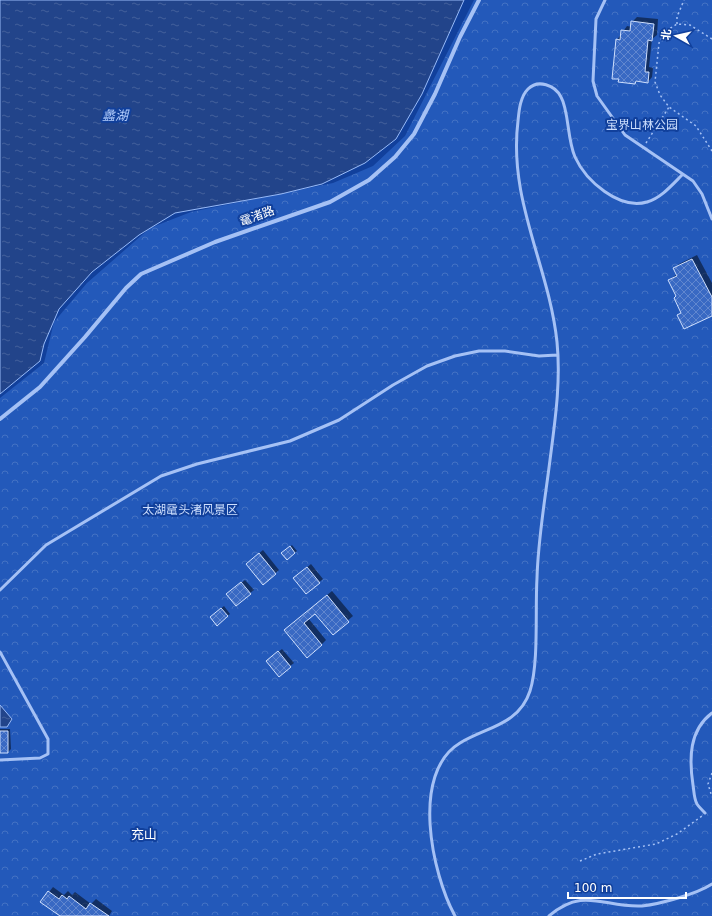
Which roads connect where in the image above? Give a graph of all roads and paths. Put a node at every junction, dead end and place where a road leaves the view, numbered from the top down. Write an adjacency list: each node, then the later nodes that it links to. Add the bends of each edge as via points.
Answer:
1 (479, 0): 12 (street, 鼋渚路, via 414,134 395,157 369,180 330,202 215,242 142,274 126,288 40,387)
2 (605, 0): 7 (lane, via 596,19 593,81 597,96 625,135)
3 (684, 0): 4 (path, via 677,17)
4 (678, 24): 5 (path, via 690,25); 6 (path, via 666,31 659,43 655,82)
5 (712, 39)
6 (668, 107): 7 (path); 8 (path, via 696,126)
7 (643, 148): 9 (lane)
8 (712, 151)
9 (682, 175): 10 (lane, via 693,181 702,194); 11 (lane, via 660,196 646,203 617,200 588,178 576,160 561,97 547,84 539,84 527,90 520,104 516,163 524,210 550,299)
10 (712, 219)
11 (557, 354): 13 (lane, via 539,356 505,351 479,351 455,356 427,366 339,420 290,441 197,464 161,476 46,545); 22 (lane, via 556,409 540,536 531,688 524,706 512,716 459,743 447,753 437,768 431,790 432,841 440,879)
12 (0, 419)
13 (0, 590)
14 (0, 652): 16 (lane, via 48,739 48,754 40,758)
15 (712, 713): 19 (lane, via 696,732 691,748 690,769 696,803)
16 (0, 760)
17 (712, 773): 18 (path, via 708,784)
18 (712, 797)
19 (705, 813): 20 (path, via 677,834 656,844 597,854)
20 (580, 861)
21 (712, 884): 23 (lane, via 668,901 642,906 594,899 576,901 562,905)
22 (454, 916)
23 (549, 916)

